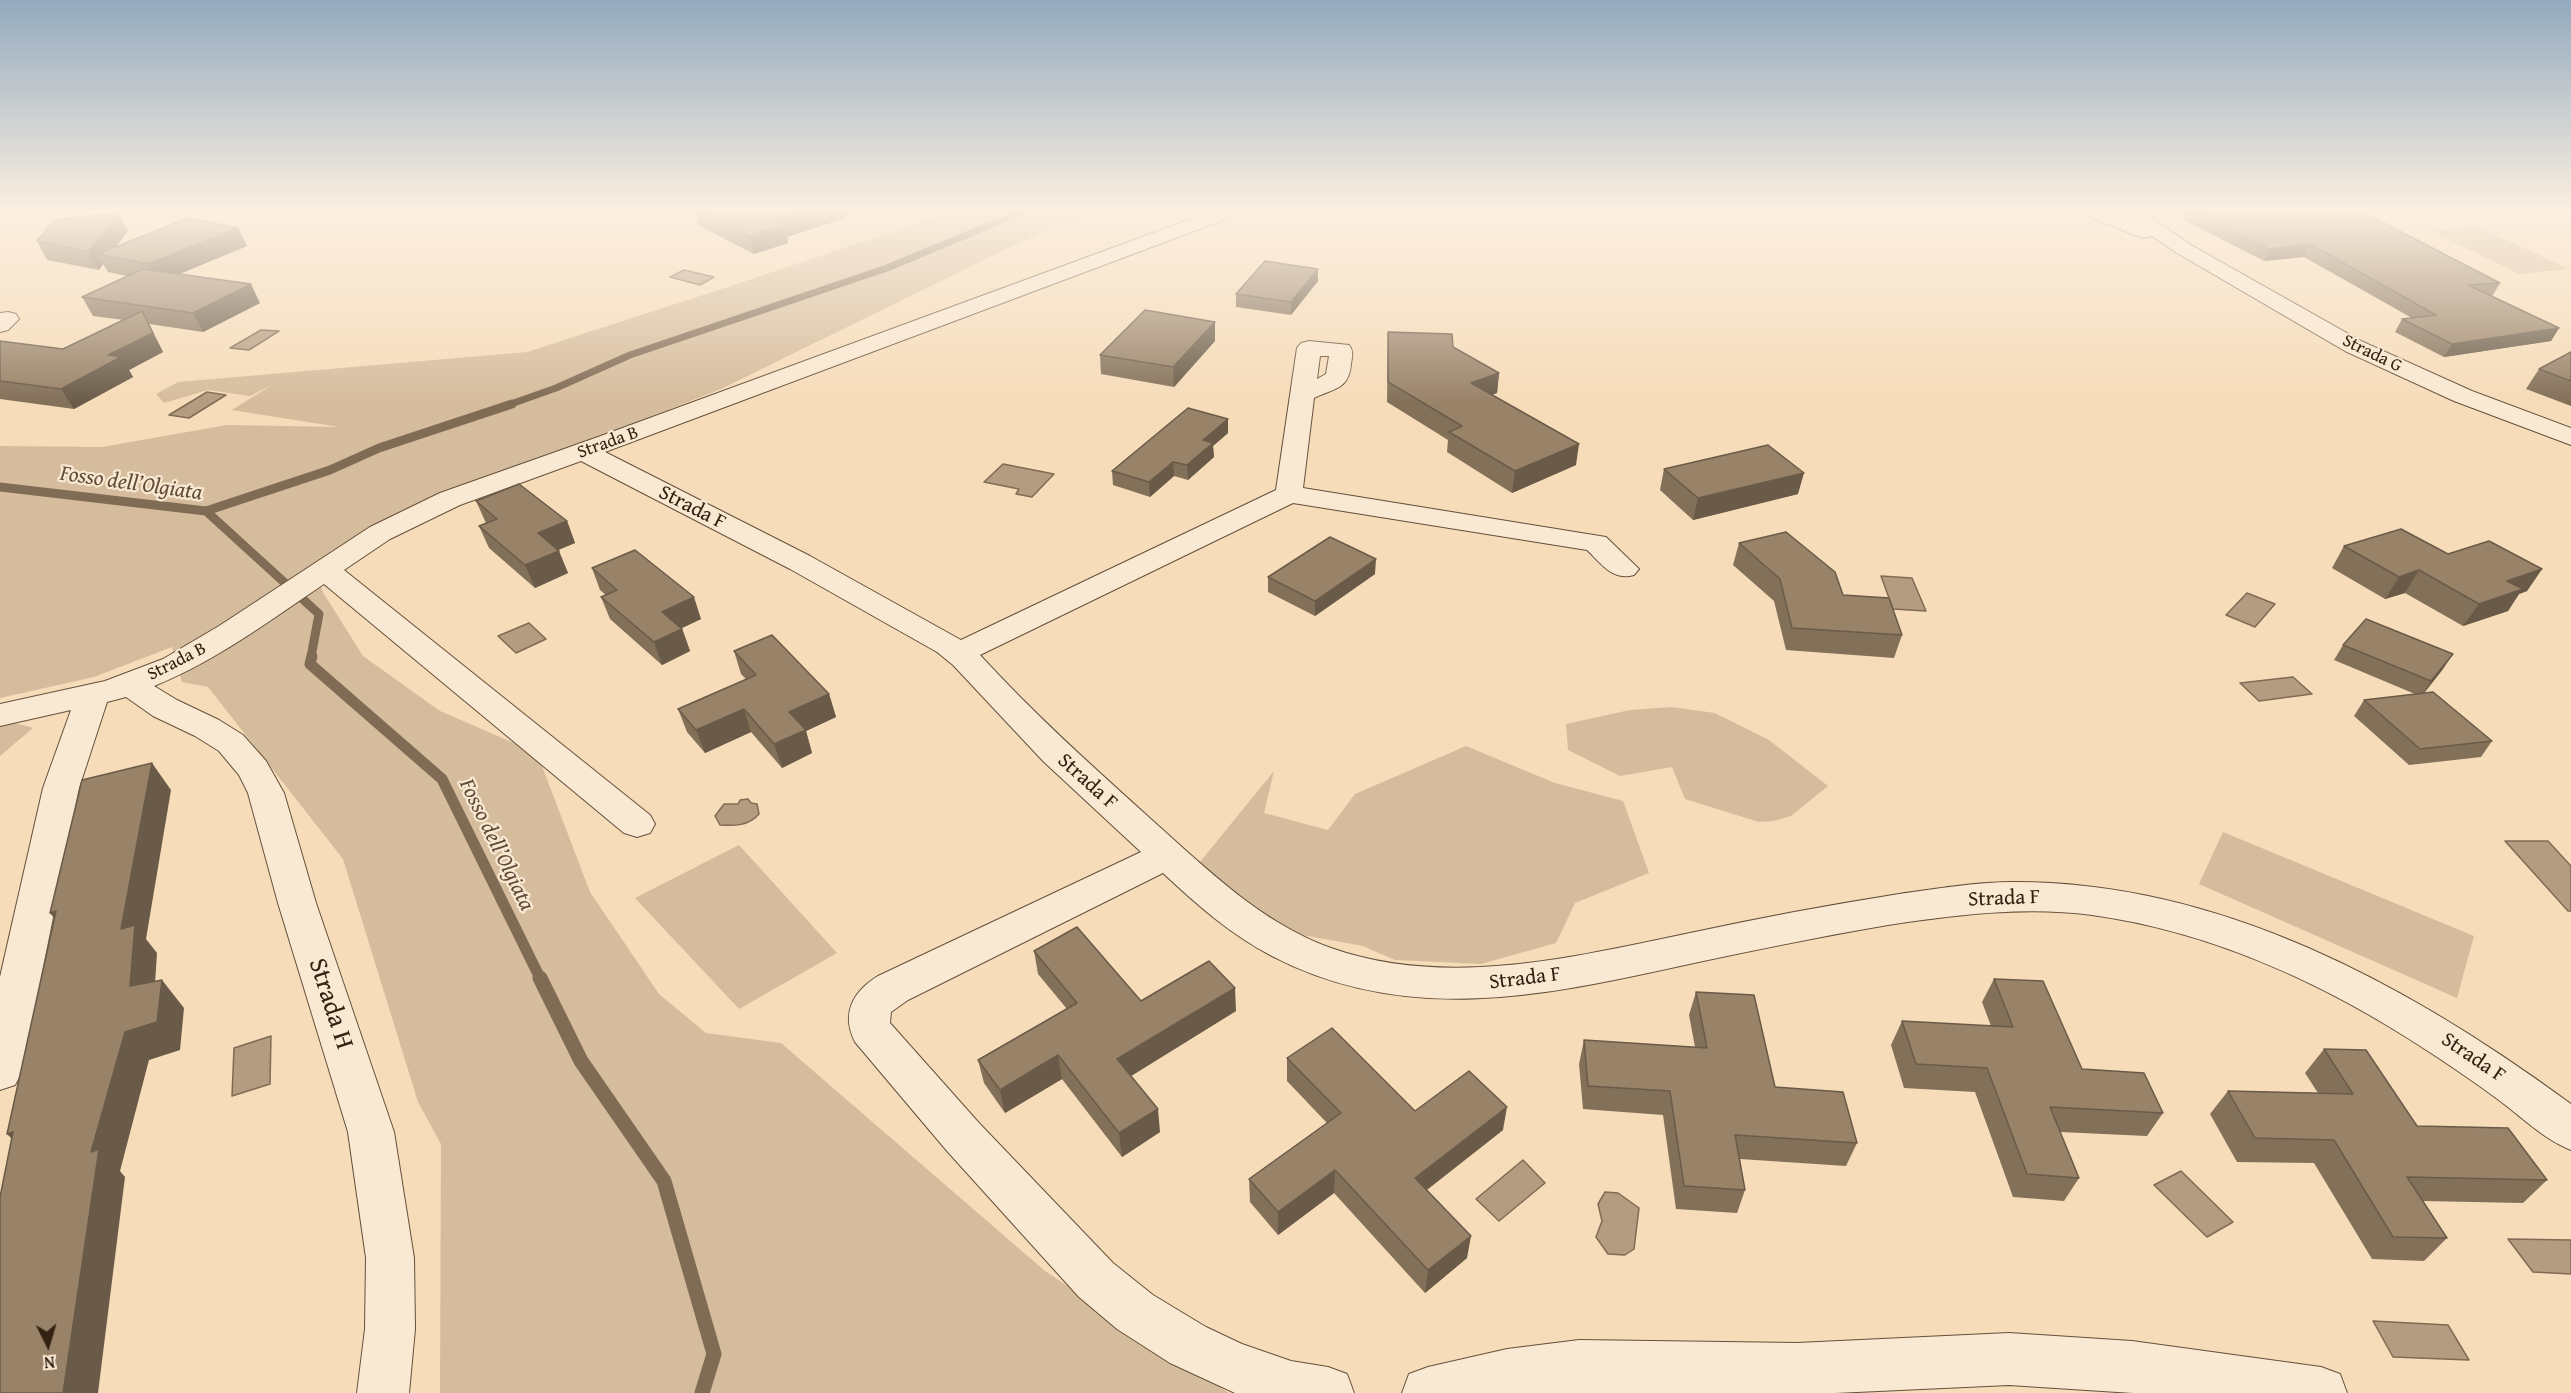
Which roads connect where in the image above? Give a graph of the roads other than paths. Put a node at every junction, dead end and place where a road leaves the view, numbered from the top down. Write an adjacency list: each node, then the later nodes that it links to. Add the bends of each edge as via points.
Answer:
1 (1064, 273): 7 (street, Strada B)
2 (2226, 273): 6 (street, Strada G, via 2353,346 2463,396)
3 (0, 320): 4 (street, via 8,319)
4 (0, 325)
5 (1302, 395): 8 (street)
6 (2571, 437)
7 (584, 452): 10 (street, Strada B, via 411,516); 11 (street, Strada F, via 828,577)
8 (1289, 494): 9 (street, via 1596,543); 11 (street)
9 (1624, 568)
10 (304, 584): 12 (street, Strada B, via 190,657); 14 (street)
11 (959, 653): 15 (street, Strada F, via 1049,747)
12 (112, 690): 13 (street, Strada B); 16 (street, via 61,788); 18 (street, Strada H, via 165,708 231,743 254,769 266,793 371,1132 390,1257 390,1329)
13 (0, 715)
14 (637, 824)
15 (1168, 855): 17 (street, Strada F, via 1254,929 1307,957 1373,976 1456,985 1545,979 1746,936 1963,899 2047,897 2159,914 2270,949 2394,1008 2485,1065); 19 (street, via 893,988 872,1005 867,1018 870,1030 1088,1272 1135,1312 1188,1345 1234,1367 1291,1387)
16 (0, 1072)
17 (2571, 1130)
18 (383, 1393)
19 (1328, 1393)
20 (1428, 1393): 21 (street, via 1507,1375 1579,1366 1797,1369 2009,1359 2132,1367)
21 (2321, 1393)

